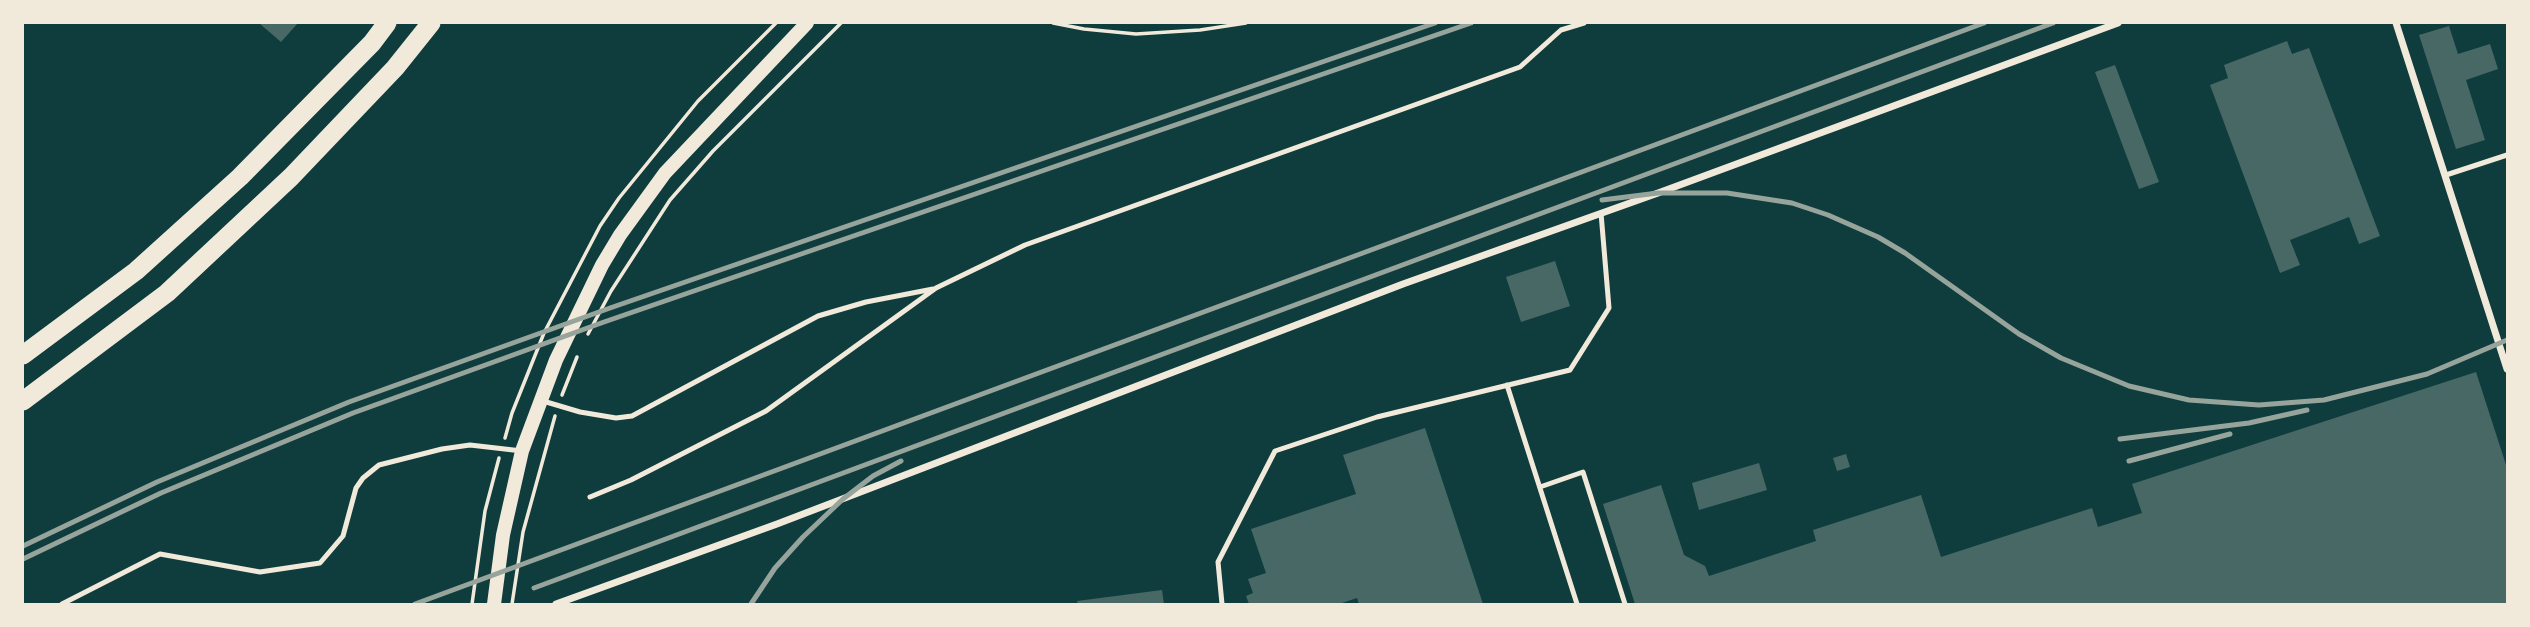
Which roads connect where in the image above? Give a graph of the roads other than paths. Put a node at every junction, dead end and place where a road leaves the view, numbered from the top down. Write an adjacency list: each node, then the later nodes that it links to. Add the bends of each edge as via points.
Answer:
1 (387, 23): 11 (highway, via 240,177 136,271)
2 (431, 23): 15 (highway, via 395,68 290,177 167,293)
3 (807, 23): 14 (main road, via 665,173 620,235 583,300)
4 (1584, 23): 10 (lane, via 1561,30 1520,67 1025,245)
5 (2118, 23): 9 (street)
6 (2396, 23): 8 (street)
7 (2507, 155): 8 (lane)
8 (2446, 175): 12 (street)
9 (1601, 213): 13 (lane, via 1609,308 1570,370); 21 (street)
10 (936, 288): 14 (lane, via 818,316 632,416 616,418); 18 (lane, via 766,411 631,481)
11 (23, 355)
12 (2507, 369)
13 (1507, 385): 17 (lane); 22 (lane, via 1377,417 1275,451 1218,562)
14 (540, 400): 16 (main road)
15 (23, 401)
16 (522, 450): 19 (lane, via 470,445 379,465 356,488 343,536 320,563 260,572 160,554); 20 (main road)
17 (1540, 487): 23 (lane); 24 (lane, via 1583,472)
18 (590, 497)
19 (62, 604)
20 (494, 604)
21 (557, 604)
22 (1222, 604)
23 (1577, 604)
24 (1625, 604)

